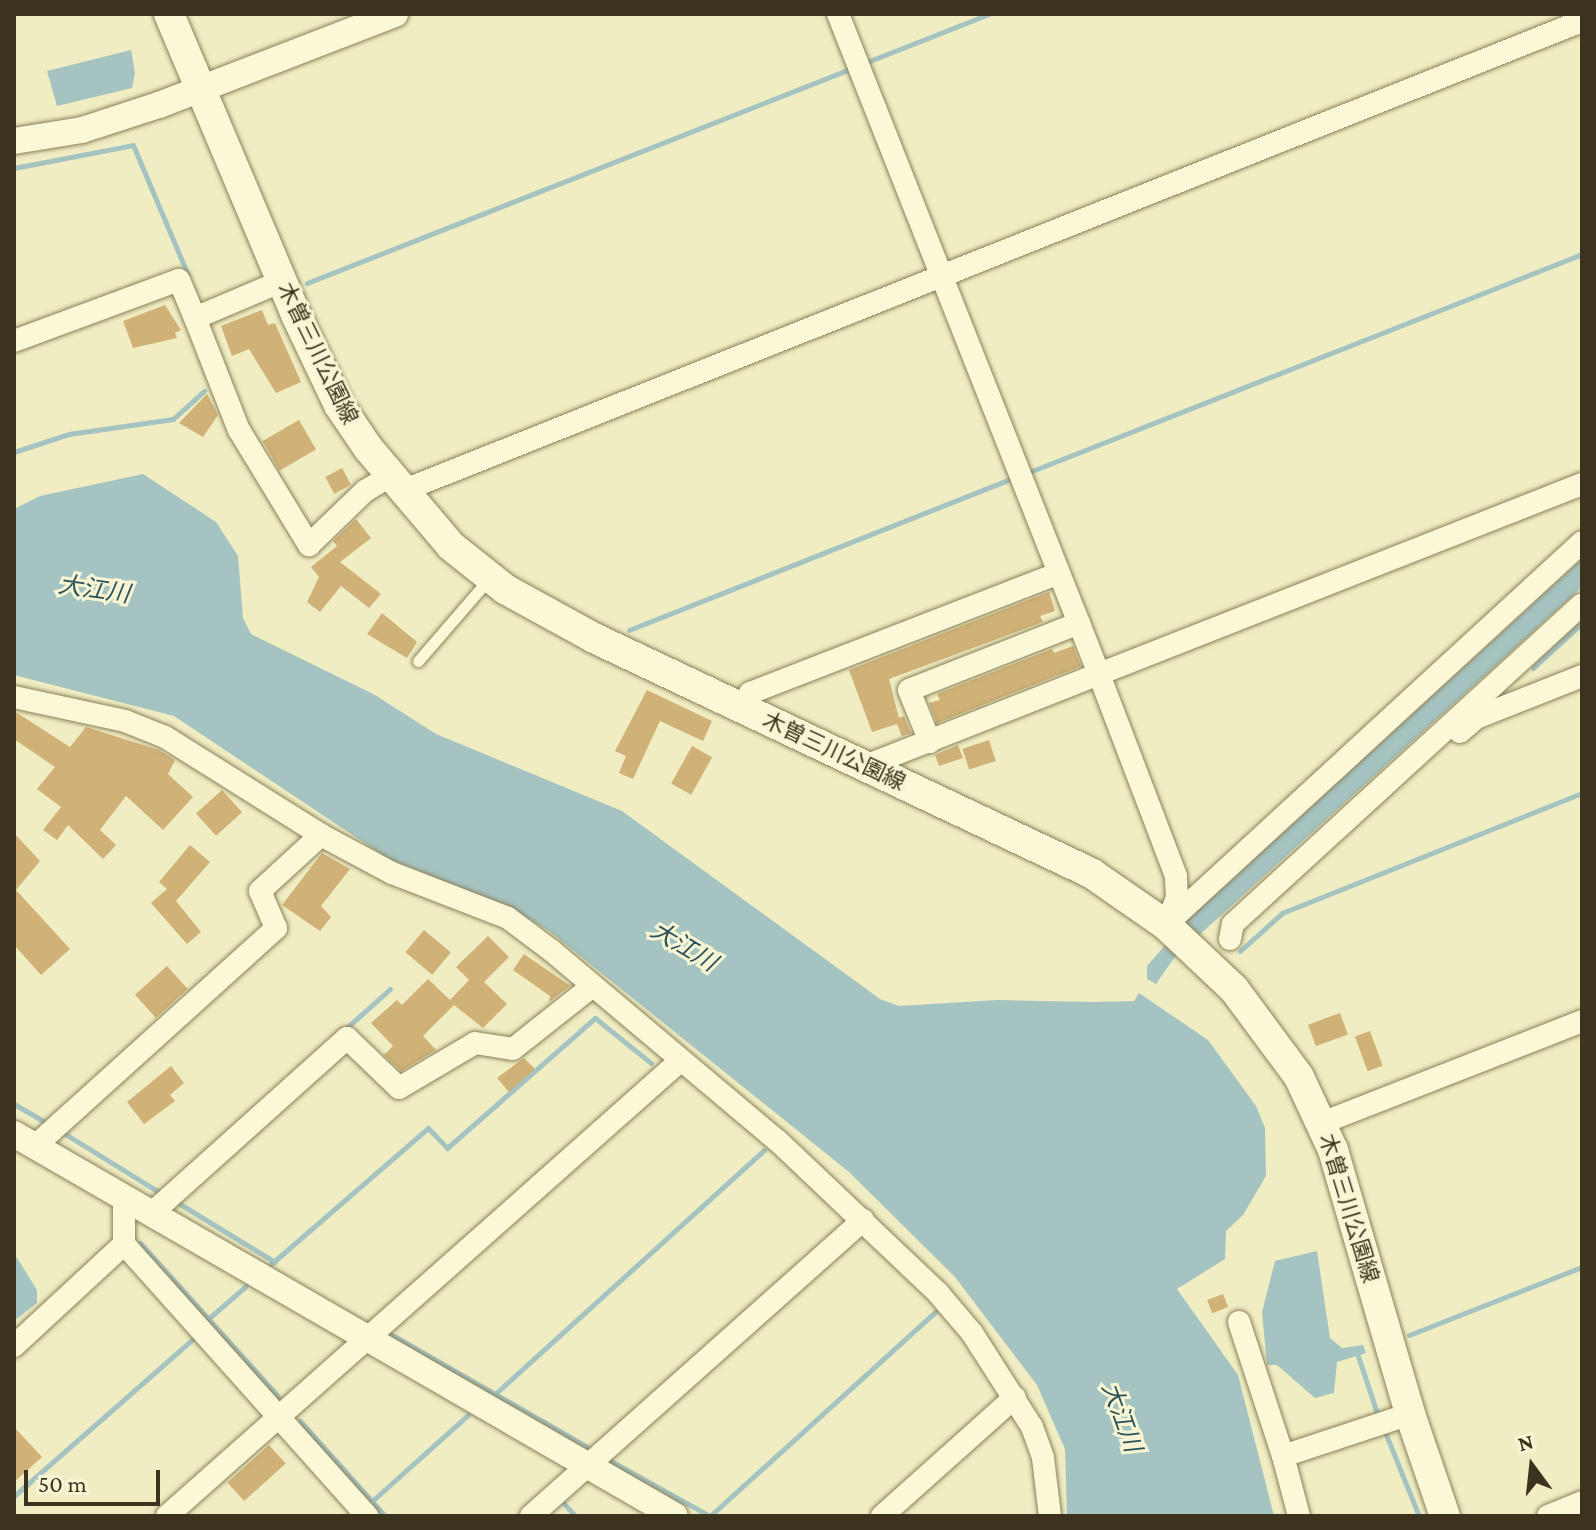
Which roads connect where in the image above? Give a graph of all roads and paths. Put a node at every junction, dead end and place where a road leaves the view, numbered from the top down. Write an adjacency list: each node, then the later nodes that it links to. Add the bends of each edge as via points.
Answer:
1 (169, 14): 5 (main road, 木曽三川公園線)
2 (395, 14): 5 (street)
3 (838, 14): 7 (street)
4 (1582, 21): 7 (street)
5 (204, 90): 6 (street, via 82,130); 8 (main road, 木曽三川公園線)
6 (14, 141)
7 (940, 273): 11 (street); 14 (street)
8 (282, 281): 9 (street); 11 (main road, 木曽三川公園線, via 339,405)
9 (195, 318): 10 (street, via 179,280); 11 (street, via 239,430 309,545 365,491)
10 (14, 341)
11 (396, 483): 15 (main road, 木曽三川公園線, via 451,546)
12 (1582, 484): 19 (street)
13 (1582, 542): 27 (street)
14 (1059, 573): 17 (street); 22 (street, via 750,693)
15 (490, 577): 18 (lane); 22 (main road, 木曽三川公園線, via 594,638)
16 (1582, 604): 26 (street, via 1233,924)
17 (1079, 623): 19 (street); 23 (street, via 909,690)
18 (418, 661)
19 (1099, 674): 23 (street); 27 (street, via 1173,864)
20 (1582, 676): 26 (street, via 1476,718)
21 (14, 697): 25 (street, via 125,721 165,737)
22 (742, 708): 24 (main road, 木曽三川公園線)
23 (930, 742): 24 (street)
24 (866, 766): 27 (main road, 木曽三川公園線, via 1091,873)
25 (321, 835): 28 (street, via 392,873 508,918); 32 (street, via 260,891 276,928)
26 (1230, 939): 27 (street)
27 (1184, 941): 31 (main road, 木曽三川公園線, via 1270,1035)
28 (590, 988): 30 (street); 34 (street, via 513,1049 475,1043 399,1088 347,1038)
29 (1582, 1021): 31 (street)
30 (680, 1061): 35 (street); 38 (street)
31 (1322, 1123): 41 (main road, 木曽三川公園線, via 1347,1190)
32 (25, 1140): 33 (street)
33 (124, 1197): 34 (street); 36 (street)
34 (152, 1213): 38 (street)
35 (863, 1220): 40 (street, via 938,1293); 44 (street)
36 (124, 1244): 39 (street); 42 (street)
37 (1239, 1322): 43 (street)
38 (368, 1339): 42 (street); 44 (street)
39 (14, 1346)
40 (1015, 1397): 50 (street); 51 (street, via 1043,1458)
41 (1410, 1414): 43 (street); 53 (main road, 木曽三川公園線)
42 (278, 1416): 46 (street); 47 (street)
43 (1283, 1456): 52 (street)
44 (589, 1464): 48 (street); 49 (street)
45 (1582, 1502): 54 (street)
46 (167, 1516)
47 (367, 1516)
48 (531, 1516)
49 (675, 1516)
50 (882, 1516)
51 (1050, 1516)
52 (1299, 1516)
53 (1445, 1516)
54 (1548, 1516)

